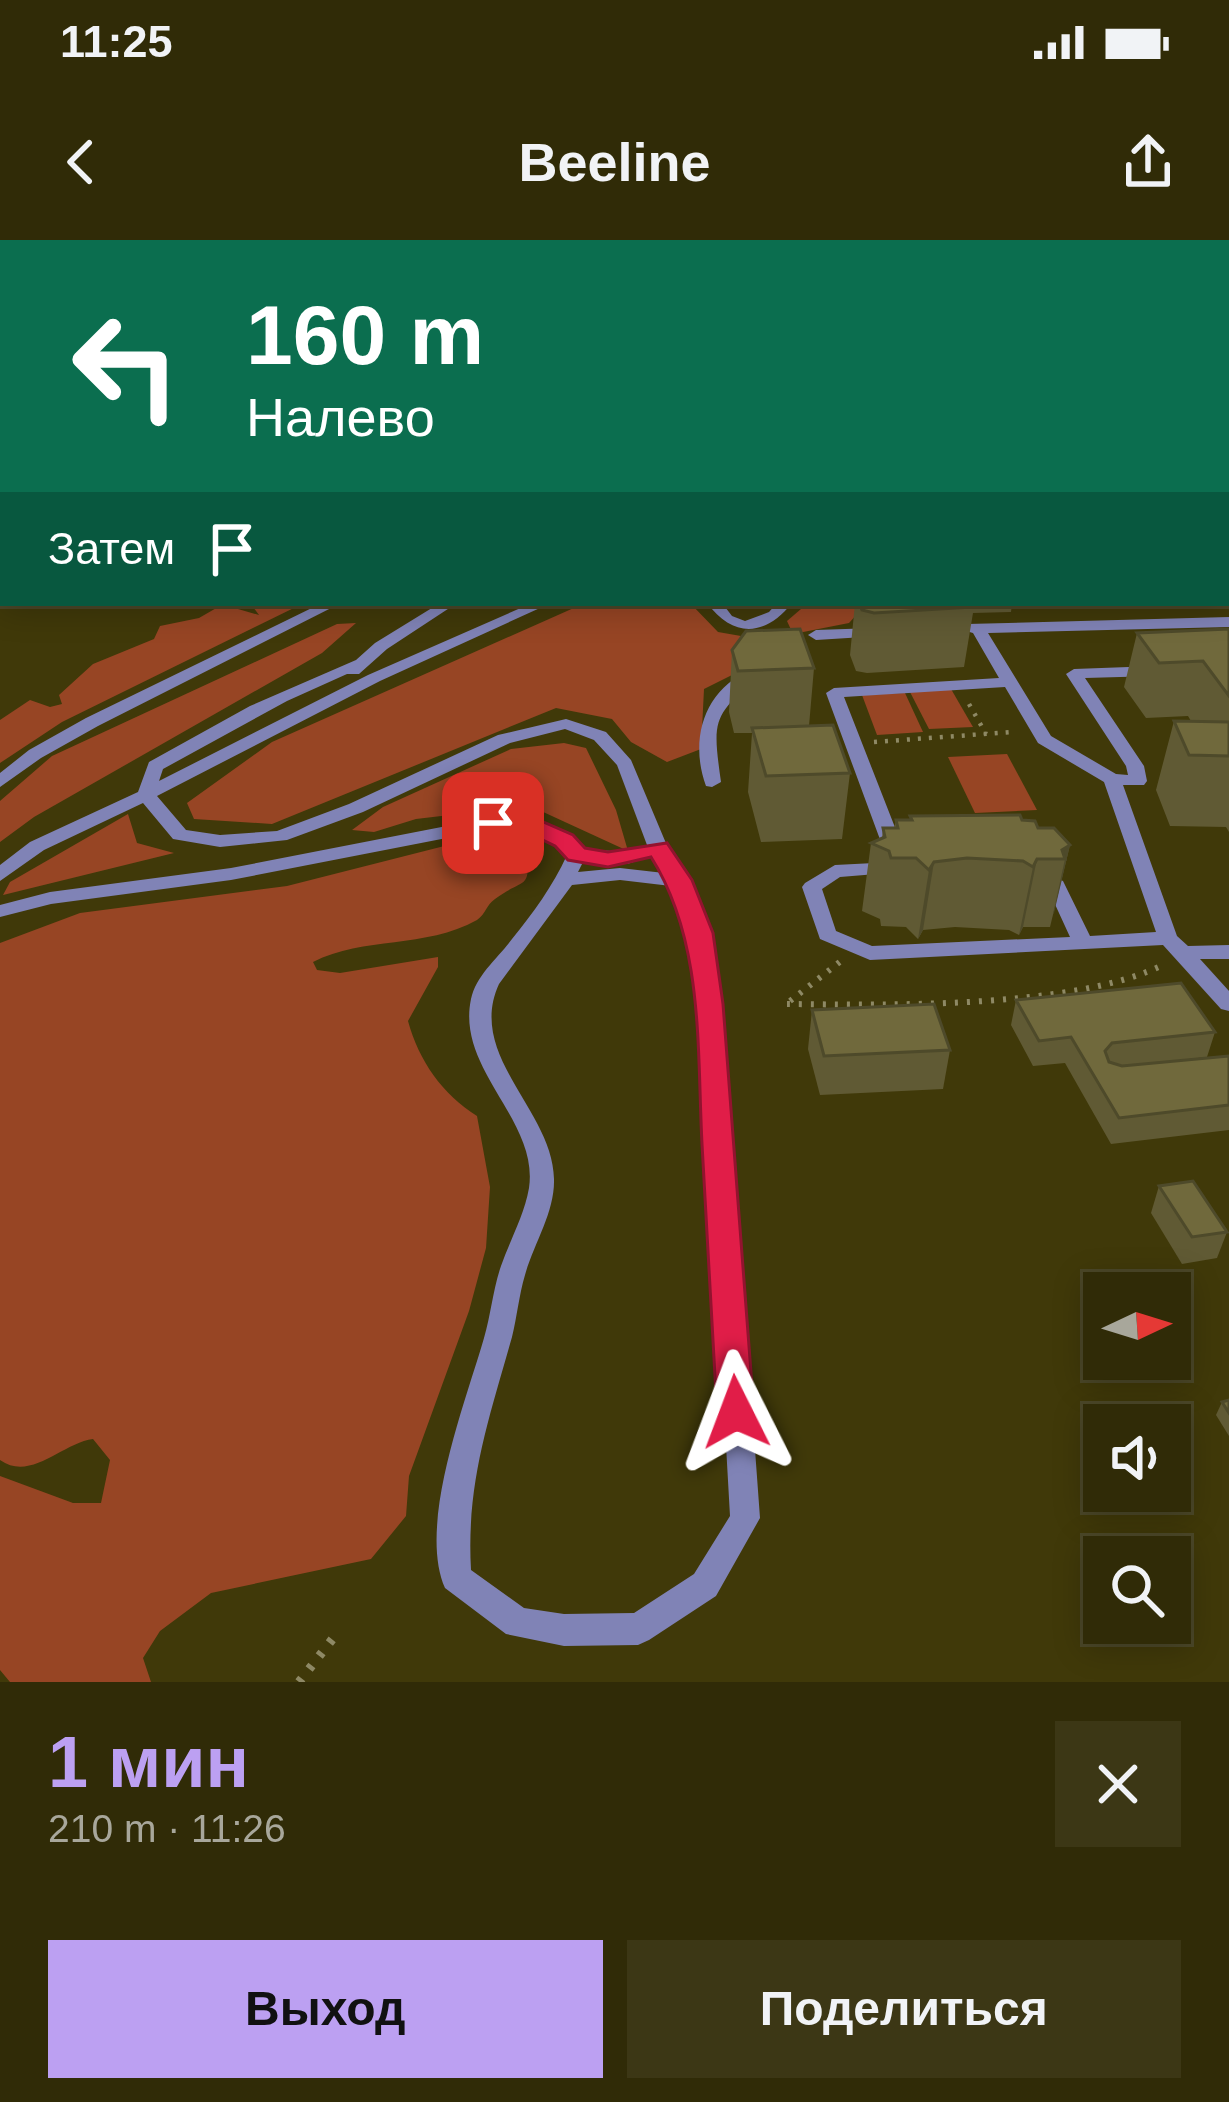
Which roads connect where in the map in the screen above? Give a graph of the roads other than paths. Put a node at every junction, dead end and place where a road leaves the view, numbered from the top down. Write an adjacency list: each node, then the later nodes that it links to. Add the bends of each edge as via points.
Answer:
1 (328, 606): 22 (street, via 92,722)
2 (446, 606): 16 (street)
3 (537, 606): 20 (street)
4 (716, 606): 5 (street, via 745,626)
5 (782, 606)
6 (1054, 606): 10 (street)
7 (1144, 606): 9 (street)
8 (862, 614): 14 (street)
9 (1227, 620): 10 (street)
10 (1066, 626): 11 (street)
11 (977, 628): 12 (street); 19 (street)
12 (954, 629)
13 (885, 632): 14 (street)
14 (816, 635): 15 (street)
15 (793, 649)
16 (362, 663): 20 (street); 24 (street, via 280,694 155,766)
17 (765, 667): 23 (street, via 718,700 706,735)
18 (1185, 670): 21 (street, via 1074,674 1148,780)
19 (1010, 682): 21 (street, via 1044,739); 32 (street, via 834,694 912,868 835,871 812,887 827,935 870,953)
20 (310, 710): 24 (street)
21 (1112, 779): 33 (street)
22 (0, 782)
23 (712, 782)
24 (146, 795): 25 (street, via 180,835 280,836 504,739 566,724 601,736 625,764); 28 (street, via 37,846)
25 (658, 848): 26 (street, via 627,858); 30 (street)
26 (577, 854): 29 (street); 31 (street, via 532,826 493,823)
27 (1013, 863): 32 (street, via 1055,885)
28 (0, 875)
29 (568, 879): 30 (street); 30 (street, via 481,1001 482,1030 543,1177 461,1448 451,1522 455,1577 517,1623 564,1630 638,1629 705,1585 745,1518 709,1004 700,933)
30 (679, 880)
31 (0, 911)
32 (1082, 941): 33 (street)
33 (1176, 946): 34 (street); 35 (street)
34 (1229, 952)
35 (1229, 1004)

